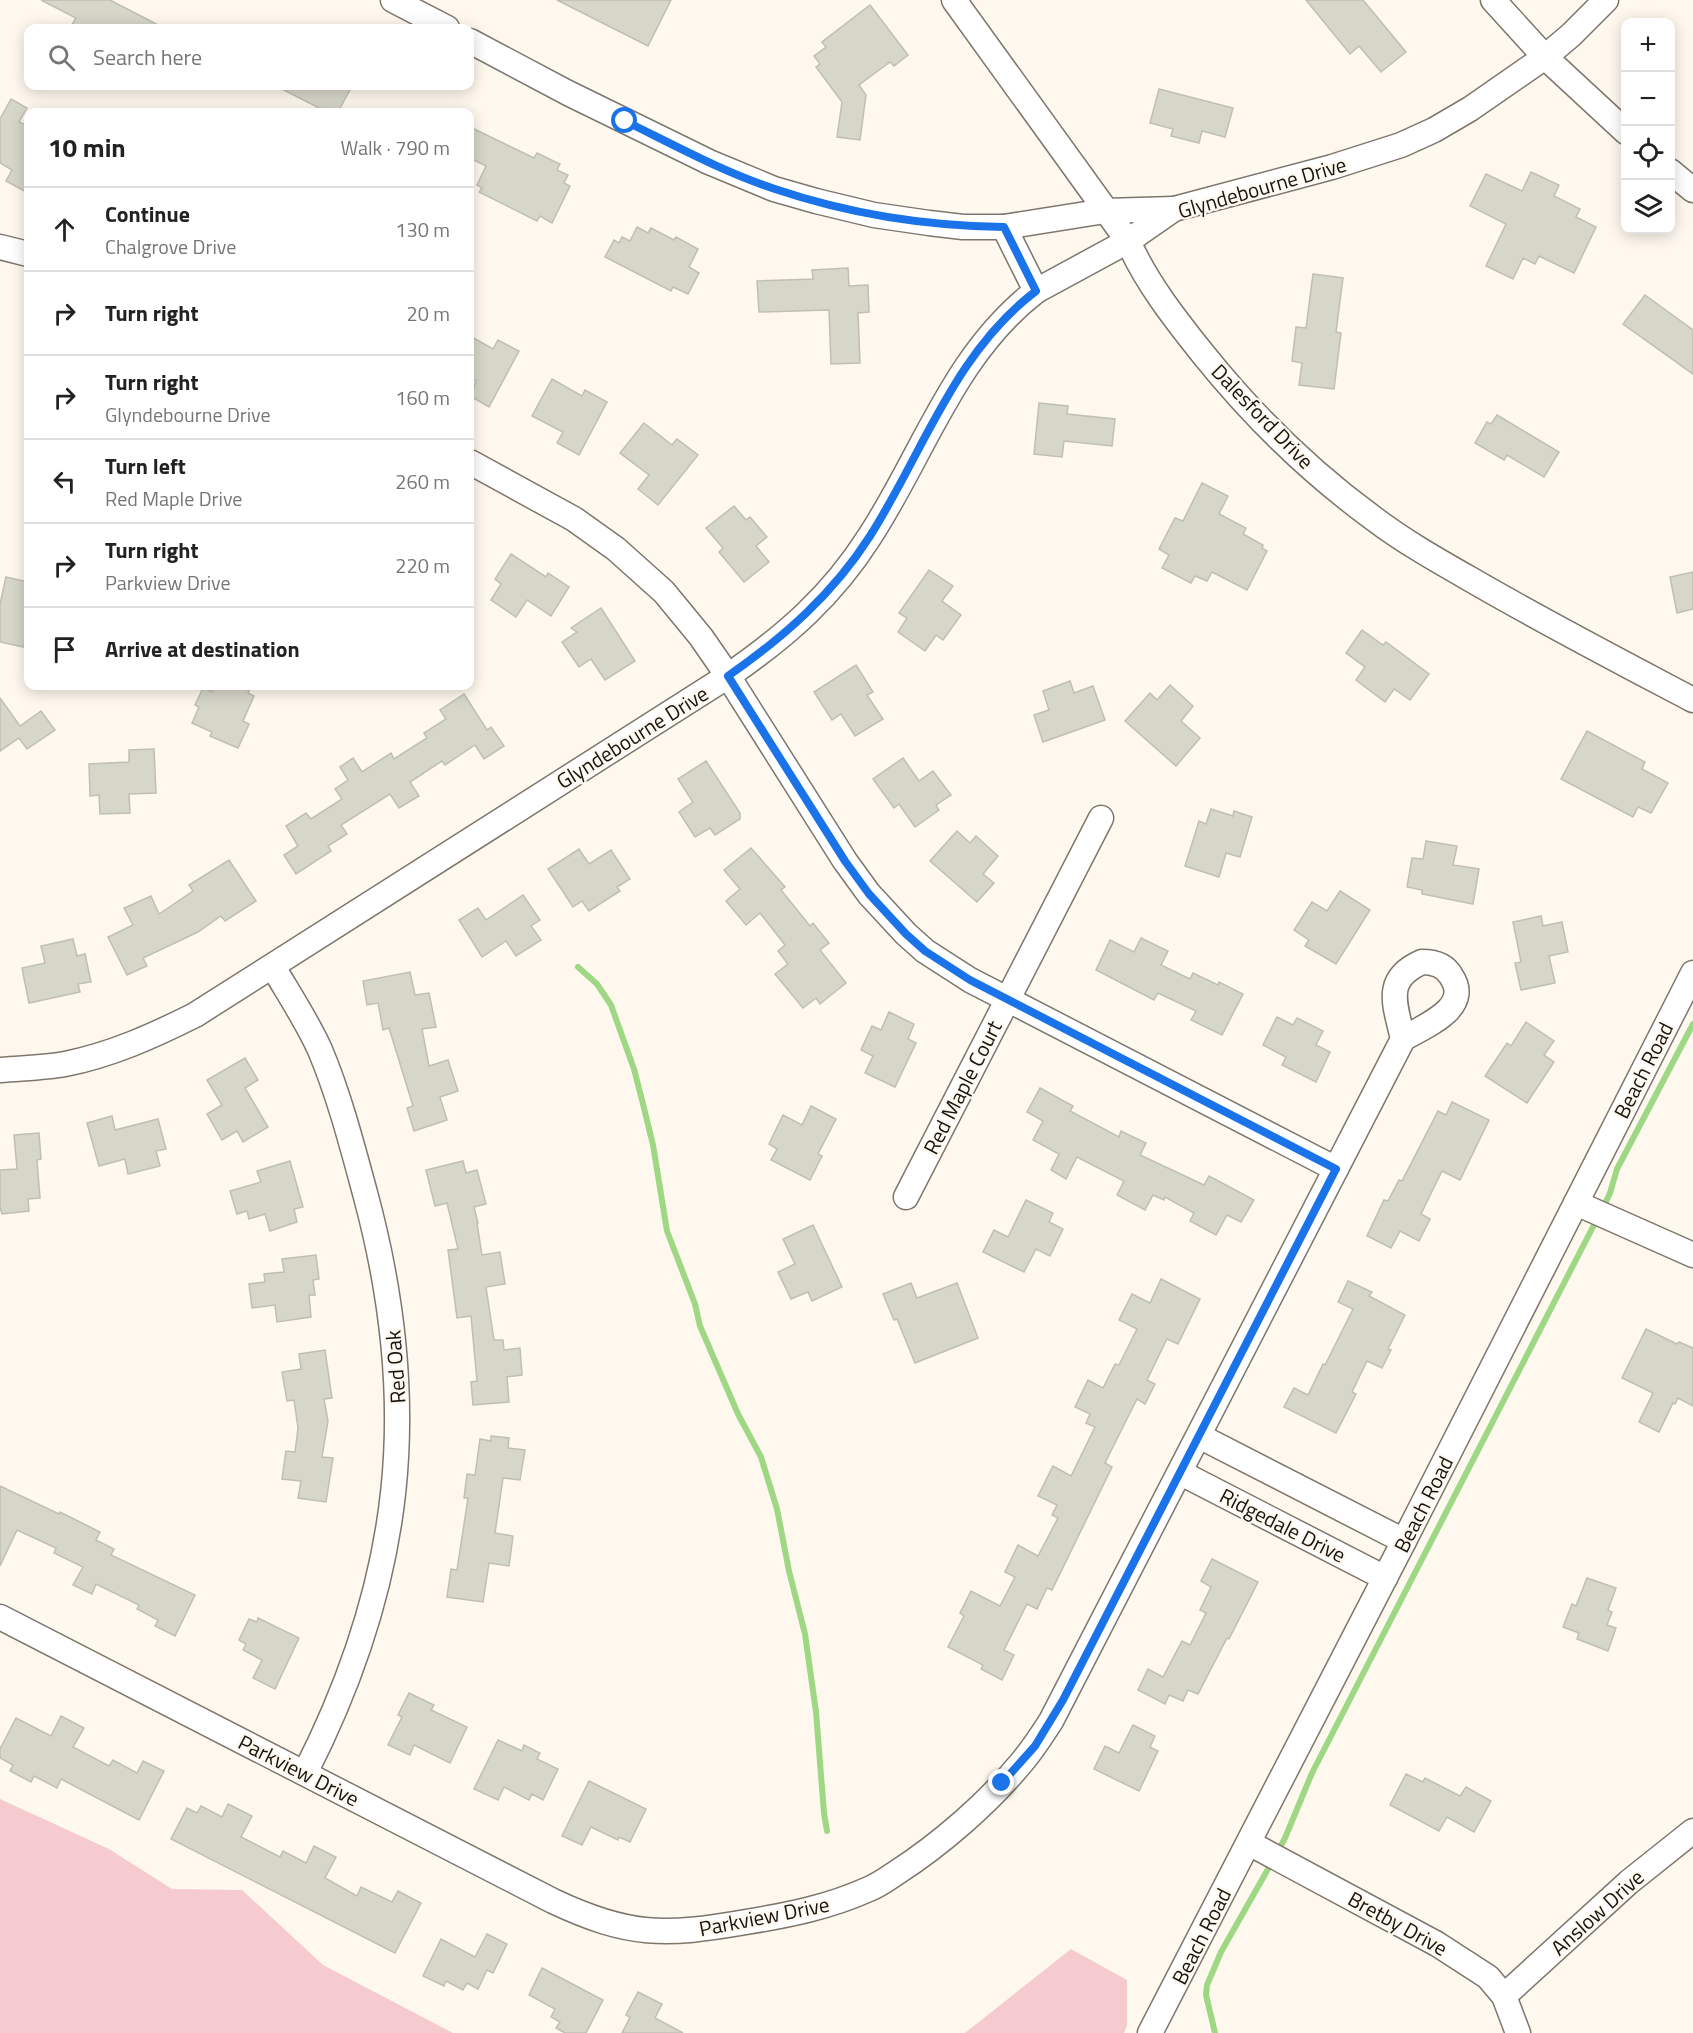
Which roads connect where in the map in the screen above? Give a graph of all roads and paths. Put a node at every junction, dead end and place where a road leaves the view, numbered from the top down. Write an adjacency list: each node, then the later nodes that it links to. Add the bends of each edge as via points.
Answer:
1 (393, 0): 5 (street)
2 (954, 0): 12 (street, Dalesford Drive)
3 (1493, 0): 7 (street)
4 (1606, 0): 7 (street, Glyndebourne Drive)
5 (439, 24)
6 (474, 43): 13 (street, via 698,157 774,189 874,215)
7 (1545, 57): 8 (street); 11 (street, Glyndebourne Drive, via 1470,109 1401,145)
8 (1621, 127)
9 (1675, 174): 10 (street)
10 (1693, 190)
11 (1174, 209): 12 (street); 14 (street, Glyndebourne Drive)
12 (1105, 211): 13 (street); 14 (street, Dalesford Drive)
13 (1004, 227): 17 (street)
14 (1128, 241): 17 (street, Glyndebourne Drive); 20 (street, Dalesford Drive, via 1147,278 1211,364 1275,433 1351,501 1449,567)
15 (0, 247): 16 (street)
16 (24, 253)
17 (1036, 291): 19 (street, Glyndebourne Drive, via 1005,320 959,377 888,507 831,590 784,635)
18 (474, 464): 19 (street, via 574,519 634,564 683,614)
19 (728, 676): 22 (street, Glyndebourne Drive); 24 (street, via 845,861 887,916 940,961)
20 (1693, 700)
21 (1101, 818): 24 (street, Red Maple Court)
22 (273, 966): 26 (street, Glyndebourne Drive, via 195,1016 134,1044 63,1064); 36 (street, Red Oak, via 319,1048 359,1171 385,1276 398,1416 393,1504 372,1606 338,1706)
23 (1693, 973): 29 (street, Beach Road)
24 (1006, 999): 27 (street); 28 (street, Red Maple Court)
25 (1403, 1038): 27 (street, Parkview Drive)
26 (0, 1070)
27 (1336, 1169): 31 (street, Parkview Drive)
28 (906, 1197)
29 (1576, 1203): 30 (street); 33 (street, Beach Road)
30 (1693, 1255)
31 (1199, 1436): 32 (street, Parkview Drive); 33 (street, Ridgedale Drive)
32 (1180, 1473): 34 (street, Ridgedale Drive); 36 (street, Parkview Drive, via 1063,1700 1023,1762 945,1838 872,1888 841,1901 705,1929 656,1932 619,1927 552,1901)
33 (1404, 1541): 34 (street, Beach Road)
34 (1385, 1578): 38 (street, Beach Road)
35 (0, 1617): 36 (street, Parkview Drive)
36 (305, 1773)
37 (1693, 1831): 39 (street, Anslow Drive, via 1621,1889)
38 (1249, 1843): 39 (street, Bretby Drive, via 1437,1944 1488,1977); 40 (street, Beach Road)
39 (1504, 1996): 41 (street, Bretby Drive)
40 (1150, 2033)
41 (1518, 2033)

